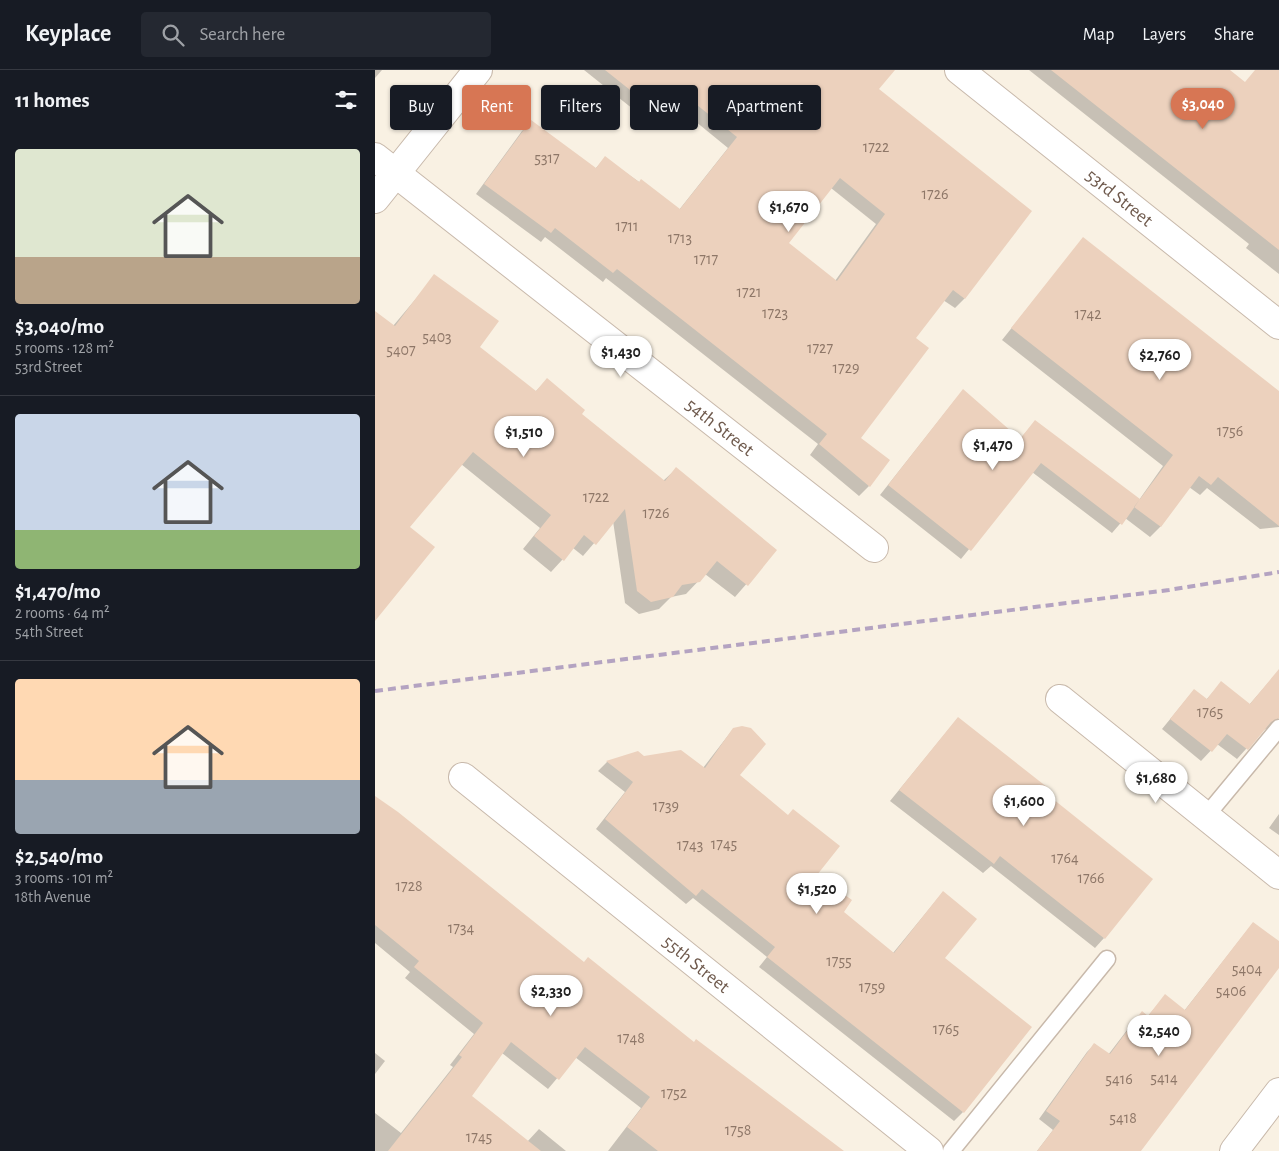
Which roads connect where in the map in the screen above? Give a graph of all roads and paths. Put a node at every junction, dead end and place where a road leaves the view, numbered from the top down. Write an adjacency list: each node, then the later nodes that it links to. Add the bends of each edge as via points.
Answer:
1 (478, 70): 3 (street)
2 (959, 70): 5 (street, 53rd Street)
3 (385, 165): 4 (street); 6 (street, 54th Street)
4 (375, 199)
5 (1279, 325)
6 (874, 548)
7 (1060, 700): 10 (street)
8 (1279, 728): 10 (lane)
9 (463, 777): 14 (street, 55th Street)
10 (1206, 816): 11 (street)
11 (1279, 875)
12 (1107, 959): 15 (lane)
13 (1279, 1092): 16 (street)
14 (929, 1151)
15 (951, 1151)
16 (1234, 1151)

